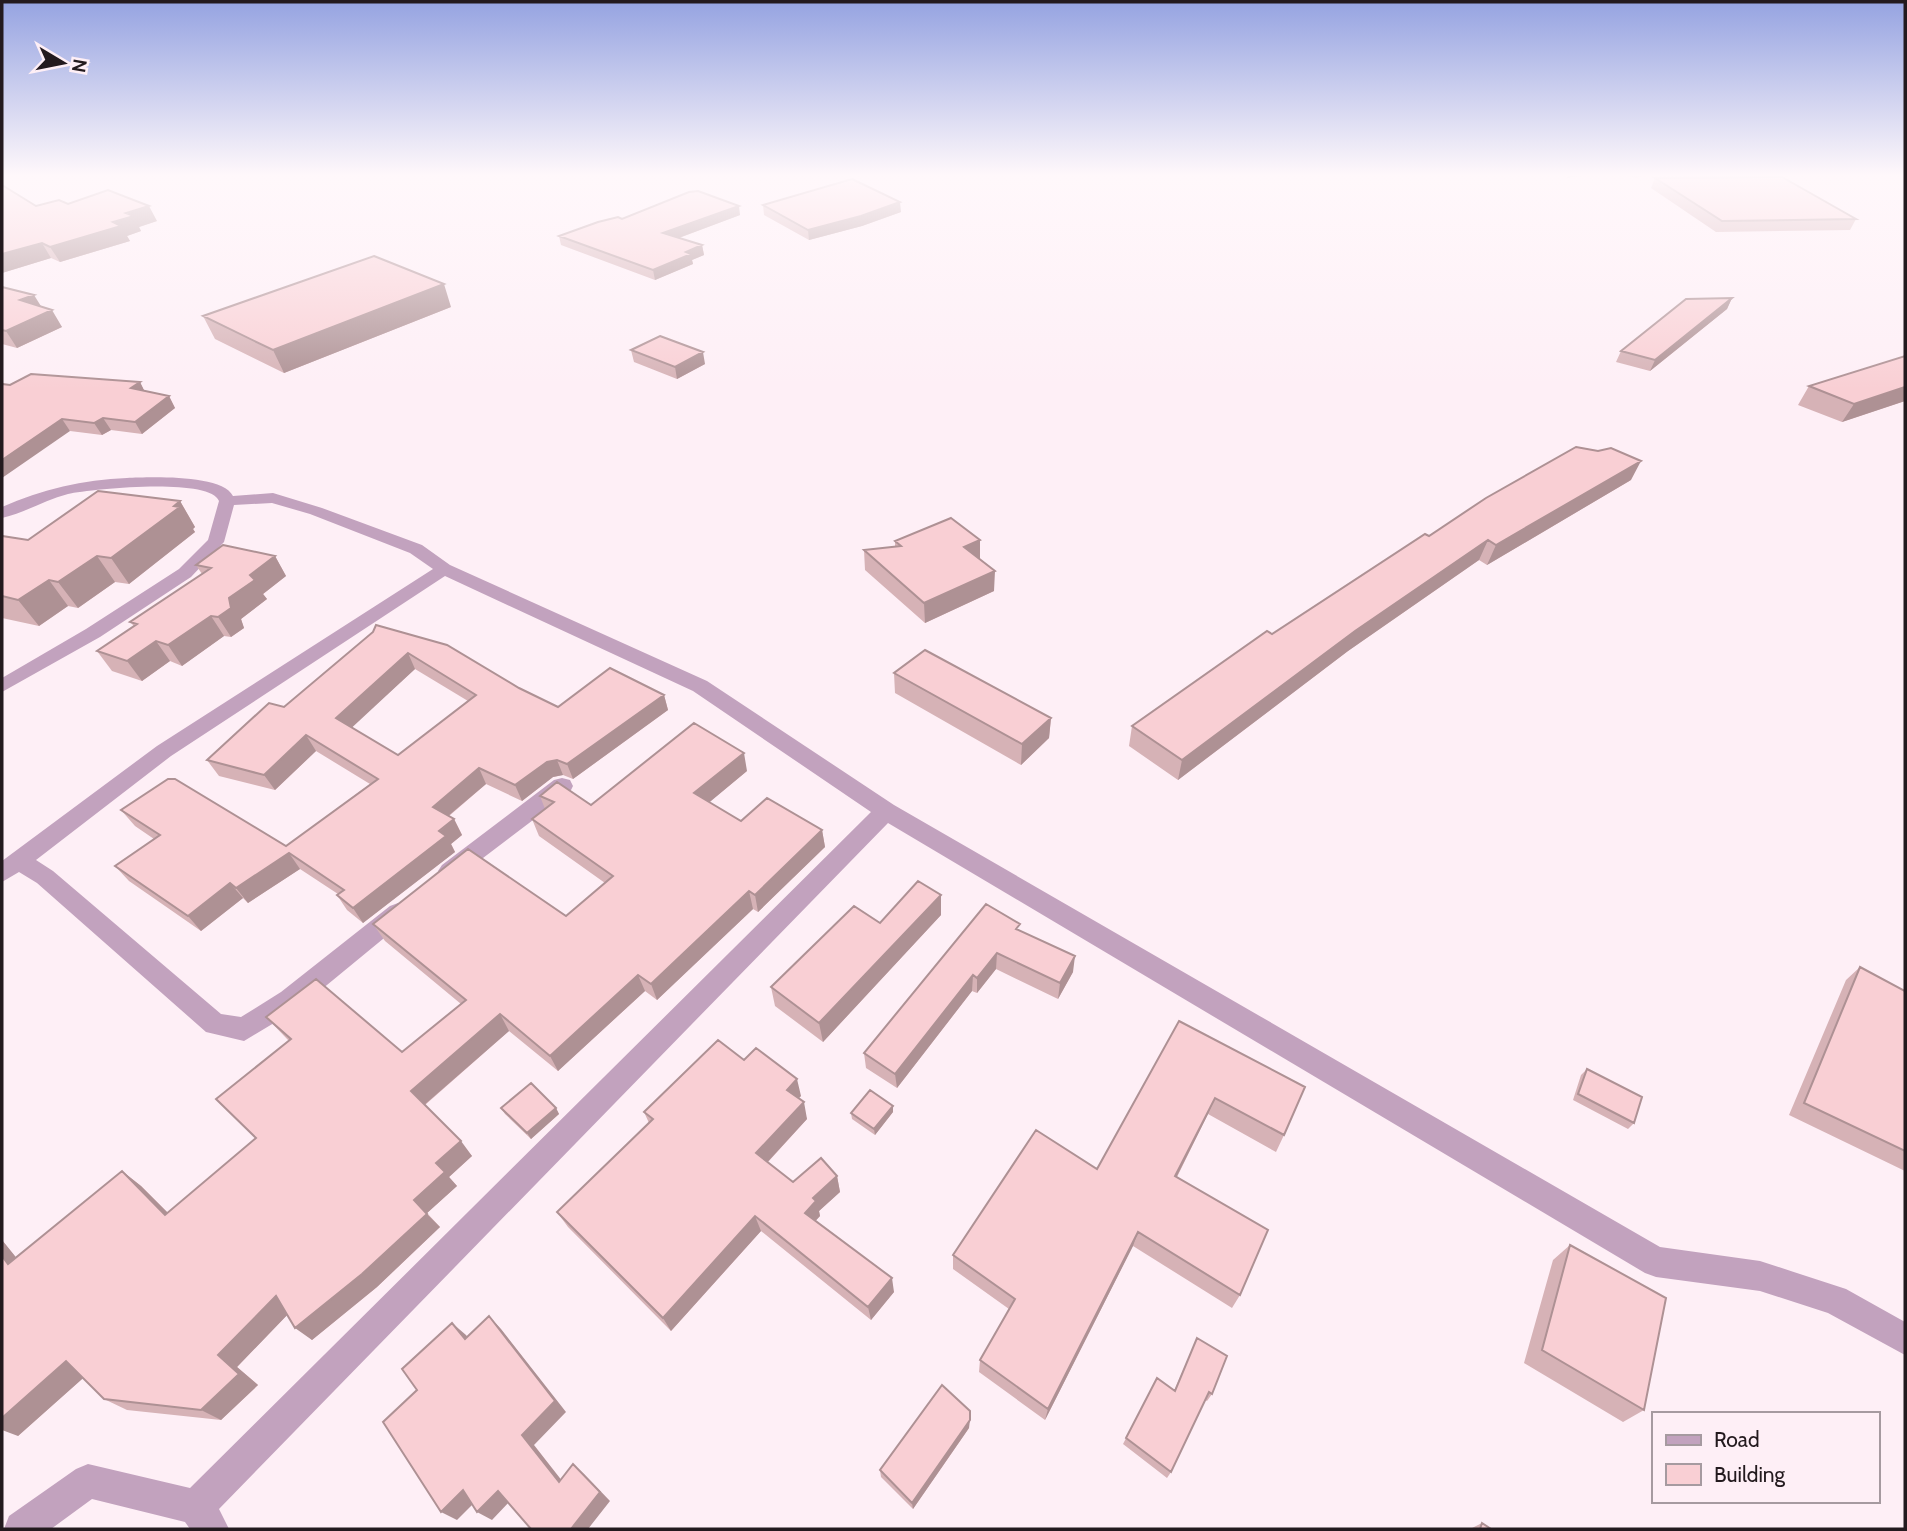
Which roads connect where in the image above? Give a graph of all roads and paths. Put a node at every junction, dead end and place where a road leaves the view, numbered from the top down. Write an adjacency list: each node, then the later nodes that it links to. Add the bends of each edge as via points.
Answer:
1 (227, 501): 2 (street, via 217,490 184,484 117,482 77,486); 3 (street, via 273,498 305,508 416,549); 4 (street, via 216,542 185,573)
2 (2, 513)
3 (444, 569): 6 (street, via 699,686); 7 (street, via 163,751)
4 (2, 686)
5 (562, 786): 8 (street)
6 (886, 811): 10 (street, via 1656,1262 1760,1276 1835,1300); 11 (street)
7 (10, 867): 9 (street, via 45,877 215,1024 244,1029 290,1000)
8 (437, 881)
9 (416, 898)
10 (1905, 1339)
11 (203, 1518): 12 (street, via 88,1481)
12 (22, 1529)

